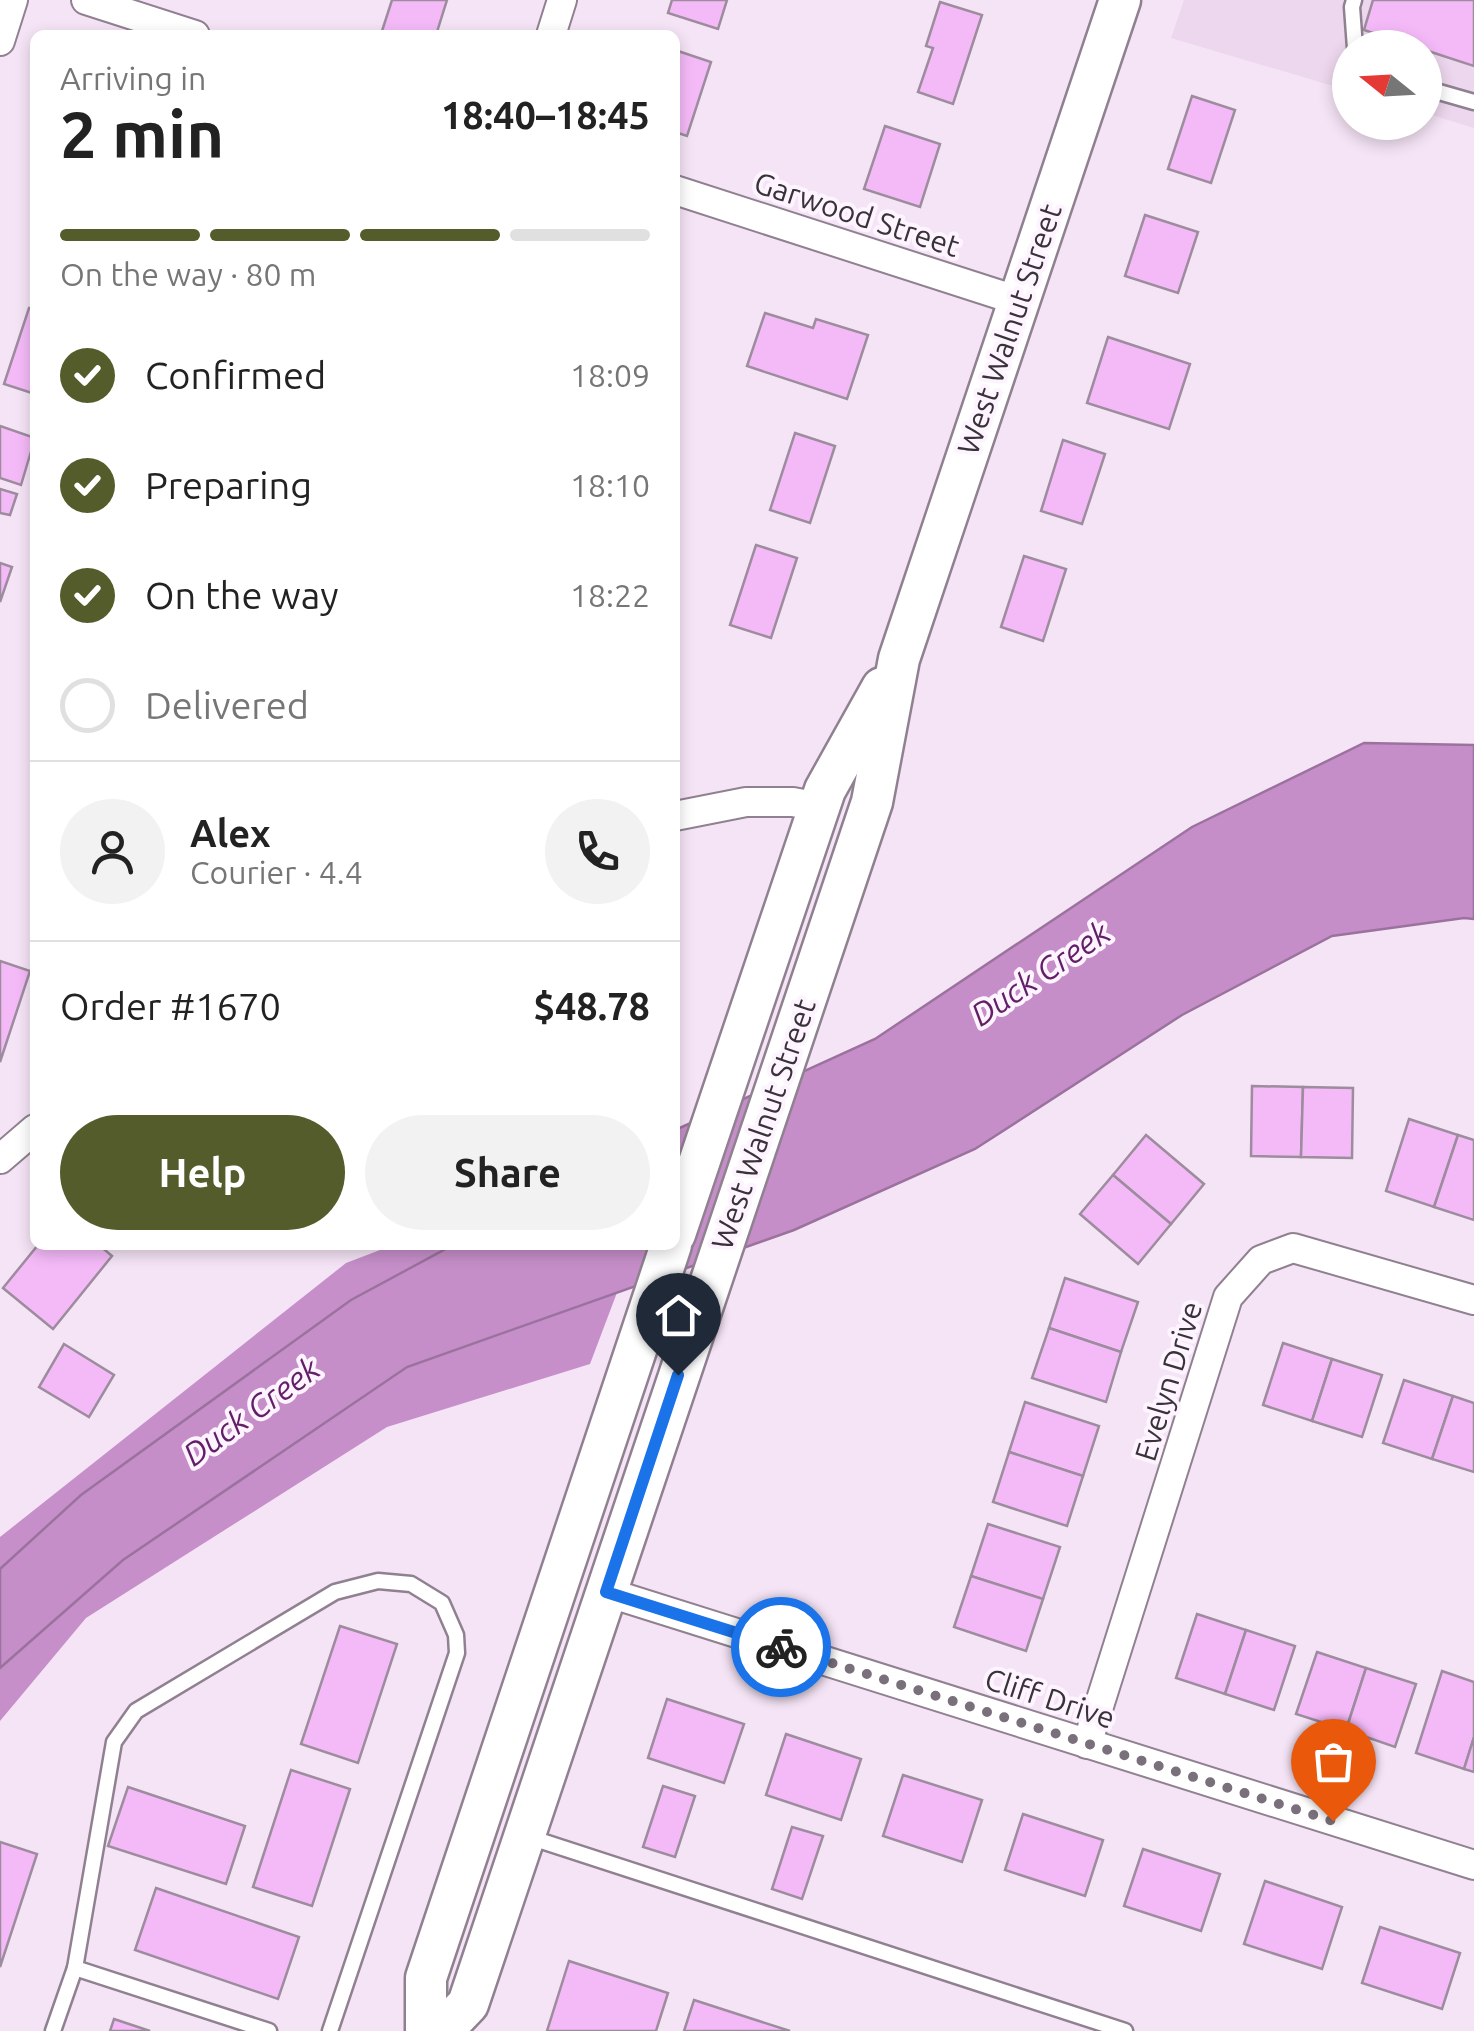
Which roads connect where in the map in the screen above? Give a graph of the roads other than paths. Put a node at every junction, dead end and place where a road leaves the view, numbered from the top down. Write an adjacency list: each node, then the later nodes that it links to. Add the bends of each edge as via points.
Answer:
1 (13, 0): 9 (street)
2 (86, 0): 6 (street)
3 (562, 0): 7 (street)
4 (1120, 0): 13 (main road, West Walnut Street)
5 (1354, 0): 8 (lane)
6 (179, 30)
7 (552, 30)
8 (1353, 30)
9 (0, 40)
10 (1442, 93): 11 (lane)
11 (1474, 102)
12 (680, 192): 13 (street, Garwood Street)
13 (1018, 301): 14 (main road, West Walnut Street)
14 (899, 658): 15 (main road, West Walnut Street); 22 (main road, West Walnut Street, via 872,802)
15 (819, 808): 16 (street, via 746,802); 19 (main road, West Walnut Street)
16 (680, 815)
17 (30, 1132): 18 (street)
18 (0, 1159)
19 (680, 1219)
20 (670, 1250): 30 (main road, West Walnut Street, via 426,1978)
21 (1474, 1300): 23 (street, Evelyn Drive, via 1293,1248 1261,1260 1228,1297)
22 (606, 1592): 23 (street, Cliff Drive); 24 (main road, West Walnut Street)
23 (1087, 1744): 25 (street, Cliff Drive)
24 (525, 1836): 31 (main road, West Walnut Street, via 468,2004); 32 (lane)
25 (1474, 1865)
26 (75, 1968): 27 (lane); 28 (lane); 29 (lane, via 114,1742 136,1711 334,1592 378,1580 412,1584 442,1603 456,1635 456,1654)
27 (53, 2031)
28 (269, 2031)
29 (330, 2031)
30 (426, 2031)
31 (442, 2031)
32 (1125, 2031)

